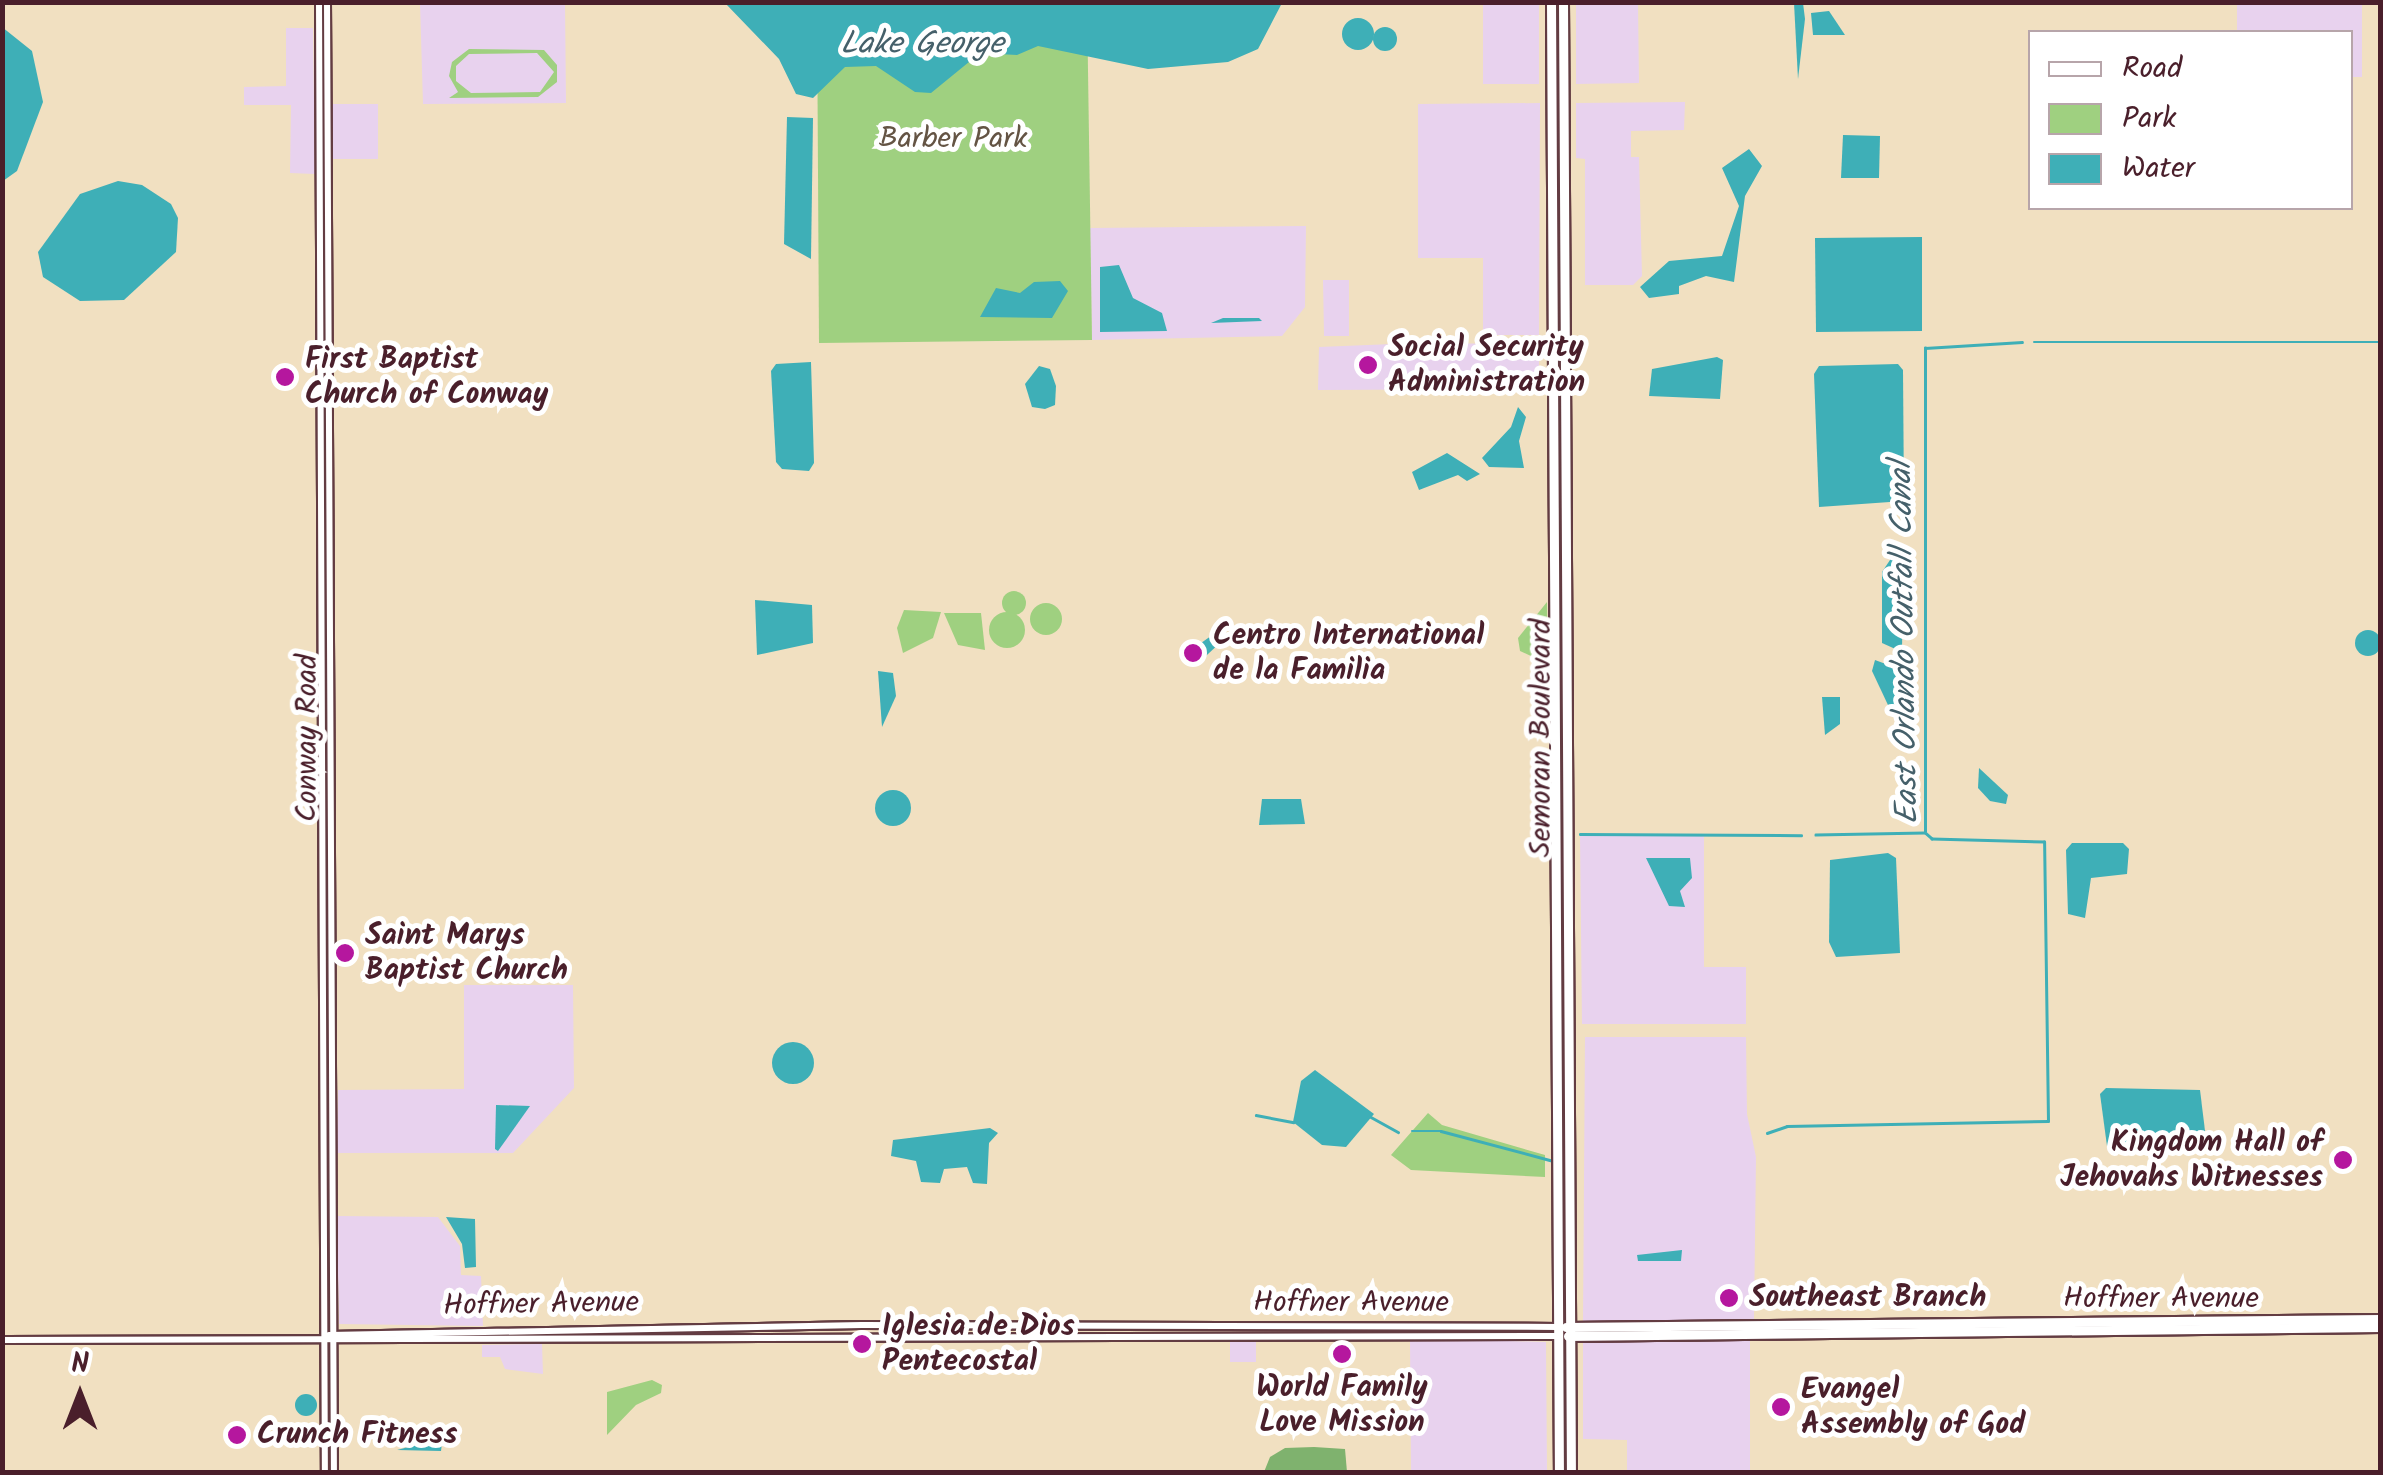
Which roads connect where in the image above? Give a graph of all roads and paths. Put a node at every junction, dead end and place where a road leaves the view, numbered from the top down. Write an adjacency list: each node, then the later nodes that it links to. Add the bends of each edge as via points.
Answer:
1 (322, 2): 4 (main road, Conway Road); 5 (main road, Conway Road)
2 (1551, 2): 8 (main road, Semoran Boulevard)
3 (1563, 2): 11 (main road, Semoran Boulevard)
4 (319, 102): 5 (main road); 6 (main road, Conway Road)
5 (327, 126): 7 (main road, Conway Road)
6 (319, 138): 7 (main road); 9 (main road, Conway Road)
7 (328, 162): 12 (main road, Conway Road)
8 (1552, 457): 10 (main road, Semoran Boulevard); 11 (main road)
9 (320, 466): 12 (main road); 14 (main road, Conway Road)
10 (1552, 484): 13 (main road); 20 (main road, Semoran Boulevard)
11 (1565, 484): 13 (main road, Semoran Boulevard)
12 (329, 488): 15 (main road, Conway Road)
13 (1566, 514): 21 (main road, Semoran Boulevard)
14 (320, 545): 15 (main road); 16 (main road, Conway Road)
15 (329, 566): 17 (main road, Conway Road)
16 (321, 598): 17 (main road); 18 (main road, Conway Road)
17 (330, 626): 19 (main road, Conway Road)
18 (321, 635): 19 (main road); 26 (main road, Conway Road)
19 (330, 666): 26 (main road, Conway Road)
20 (1555, 842): 21 (main road); 22 (main road, Semoran Boulevard)
21 (1568, 867): 23 (main road, Semoran Boulevard)
22 (1555, 869): 23 (main road); 24 (main road, Semoran Boulevard)
23 (1568, 895): 25 (main road, Semoran Boulevard)
24 (1557, 1158): 25 (main road); 37 (main road, Semoran Boulevard)
25 (1570, 1182): 38 (main road, Semoran Boulevard)
26 (328, 1222): 39 (main road); 45 (main road, Conway Road)
27 (2380, 1319): 32 (main road, Hoffner Avenue)
28 (1980, 1325): 29 (main road, Hoffner Avenue); 38 (main road, Hoffner Avenue); 42 (main road)
29 (2037, 1325): 32 (main road, Hoffner Avenue); 40 (main road)
30 (2380, 1327): 32 (main road, Hoffner Avenue)
31 (1368, 1328): 34 (main road, Hoffner Avenue); 37 (main road, Hoffner Avenue); 43 (main road)
32 (2120, 1328): 40 (main road, Hoffner Avenue)
33 (1073, 1329): 34 (main road, Hoffner Avenue); 35 (main road, Hoffner Avenue); 44 (main road)
34 (1162, 1329): 46 (main road)
35 (882, 1330): 36 (main road, Hoffner Avenue); 36 (main road, Hoffner Avenue); 44 (main road, Hoffner Avenue)
36 (716, 1331): 41 (main road, Hoffner Avenue); 41 (main road, Hoffner Avenue, via 572,1328)
37 (1558, 1332): 38 (main road, Hoffner Avenue); 43 (main road, Hoffner Avenue); 51 (main road, Semoran Boulevard)
38 (1571, 1332): 42 (main road, Hoffner Avenue); 55 (main road, Semoran Boulevard)
39 (332, 1333): 41 (main road, Hoffner Avenue); 45 (main road); 48 (main road)
40 (1990, 1333): 42 (main road, Hoffner Avenue)
41 (521, 1334): 48 (main road, Hoffner Avenue)
42 (1934, 1334)
43 (1312, 1336): 46 (main road, Hoffner Avenue)
44 (1026, 1337): 46 (main road, Hoffner Avenue)
45 (324, 1338): 47 (main road, Hoffner Avenue); 48 (main road, Hoffner Avenue); 49 (main road, Conway Road)
46 (1121, 1338)
47 (2, 1340)
48 (332, 1342): 50 (main road)
49 (324, 1423): 50 (main road); 52 (main road, Conway Road)
50 (333, 1436): 53 (main road)
51 (1558, 1450): 54 (main road, Semoran Boulevard); 55 (main road)
52 (325, 1472)
53 (334, 1472)
54 (1558, 1472)
55 (1572, 1472)

